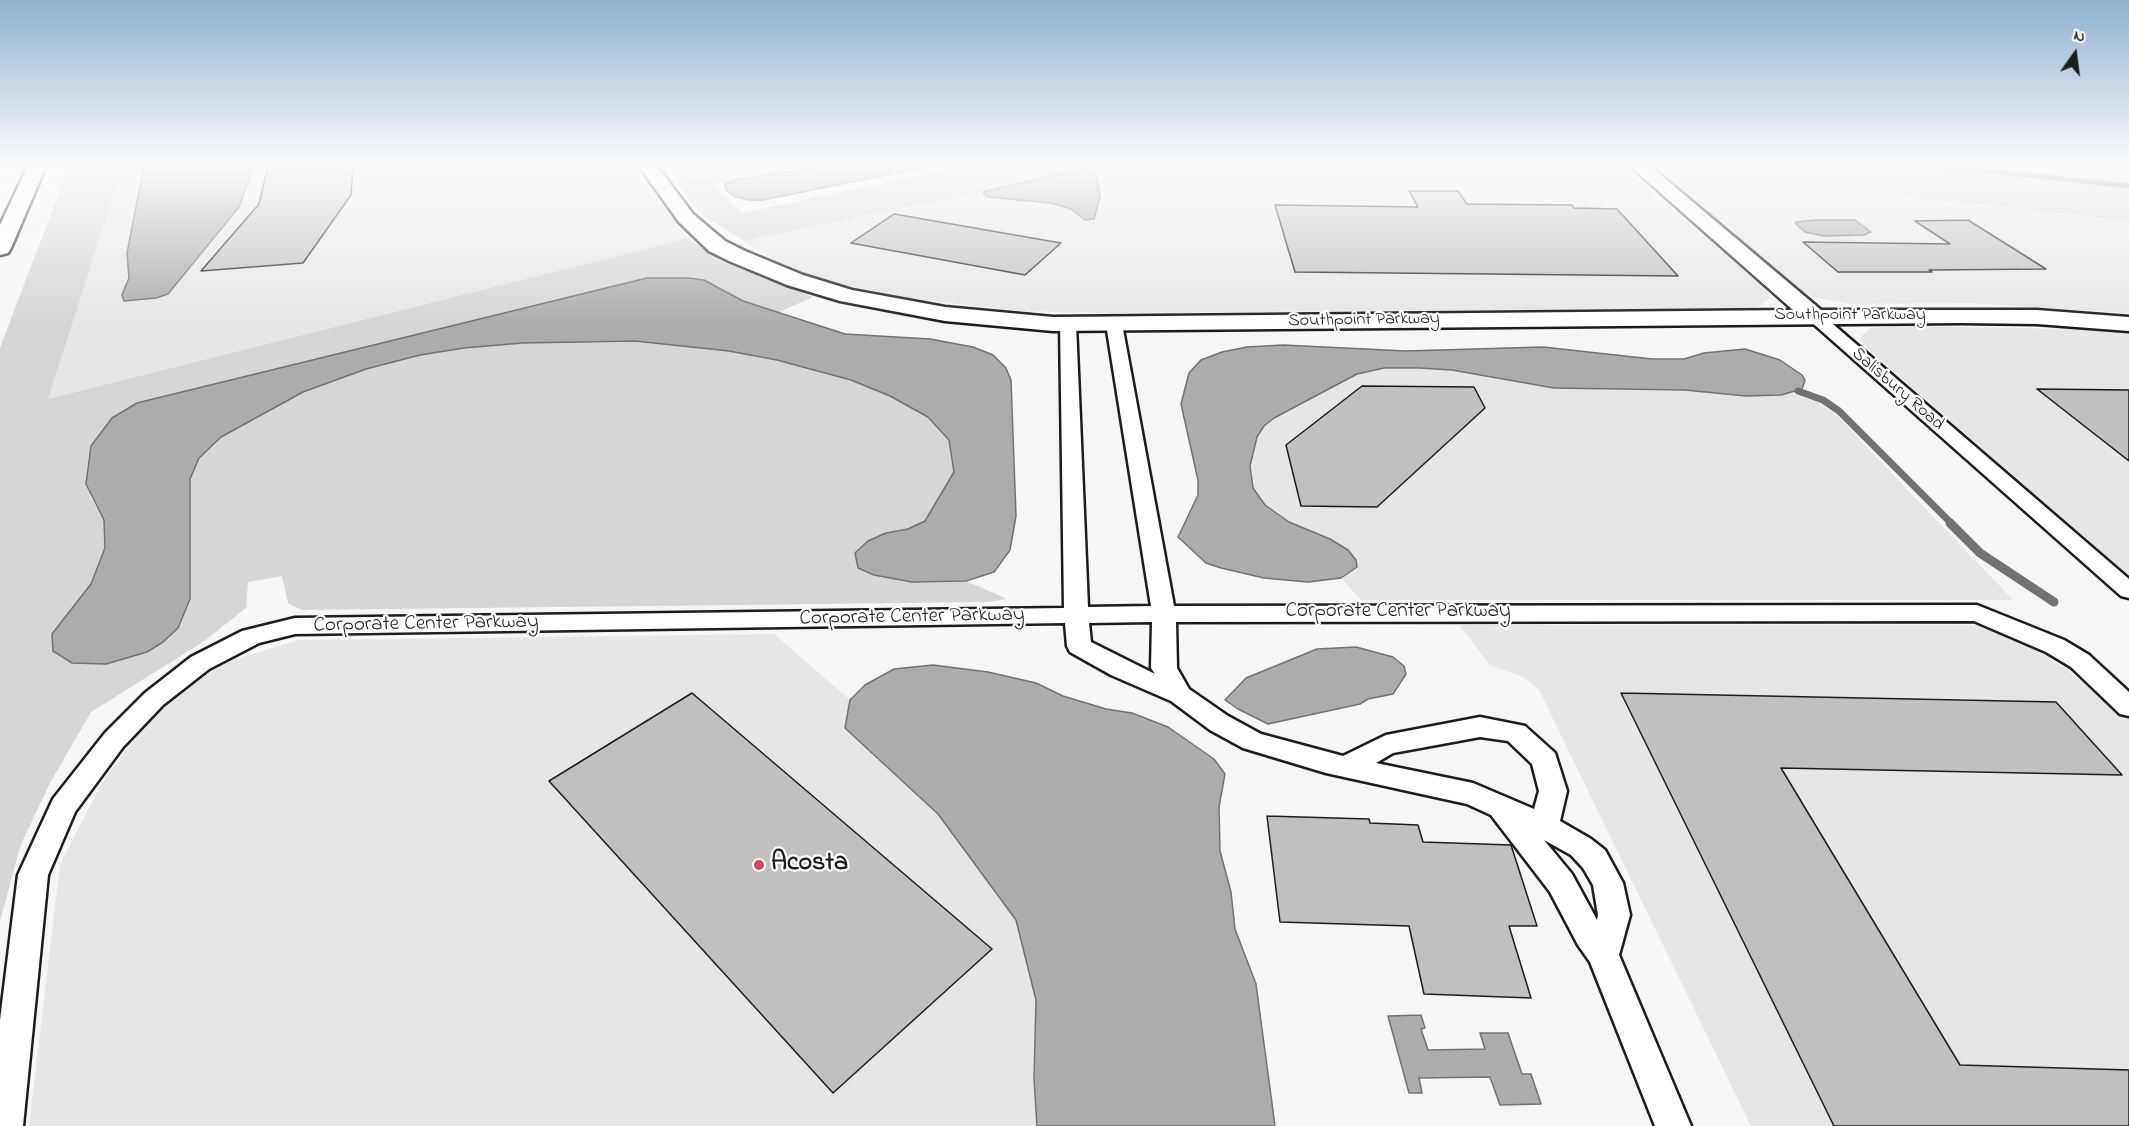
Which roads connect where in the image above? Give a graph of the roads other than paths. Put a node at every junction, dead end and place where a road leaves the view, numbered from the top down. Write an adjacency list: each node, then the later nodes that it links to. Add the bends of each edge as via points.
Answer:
1 (13, 219): 4 (main road)
2 (687, 219): 6 (main road, Southpoint Parkway, via 717,246 795,280 848,296 922,310)
3 (1700, 219): 5 (main road, Salisbury Road)
4 (0, 248)
5 (1814, 316): 7 (main road, Southpoint Parkway); 8 (main road, Southpoint Parkway, via 2037,317); 9 (street, Salisbury Road)
6 (1068, 324): 7 (main road, Southpoint Parkway); 11 (street)
7 (1114, 324): 10 (street)
8 (2129, 324)
9 (2129, 591)
10 (1164, 614): 11 (street, Corporate Center Parkway); 12 (street, via 1164,668); 13 (street, Corporate Center Parkway, via 1977,613 2055,646 2080,661)
11 (1076, 615): 12 (street, via 1079,646); 20 (street, Corporate Center Parkway, via 295,626 250,637 200,663 154,699 114,740 63,807 33,875)
12 (1180, 695): 14 (street, via 1252,741)
13 (2129, 707)
14 (1347, 767): 15 (street, via 1473,794); 16 (street, via 1386,745 1432,735 1480,727 1516,733 1545,760 1553,791)
15 (1502, 808): 16 (street); 18 (street)
16 (1544, 826): 17 (street, via 1581,846)
17 (1594, 859): 18 (street); 19 (street, via 1608,883 1614,915)
18 (1546, 863): 19 (street)
19 (1604, 955): 21 (street)
20 (5, 1126)
21 (1673, 1126)

